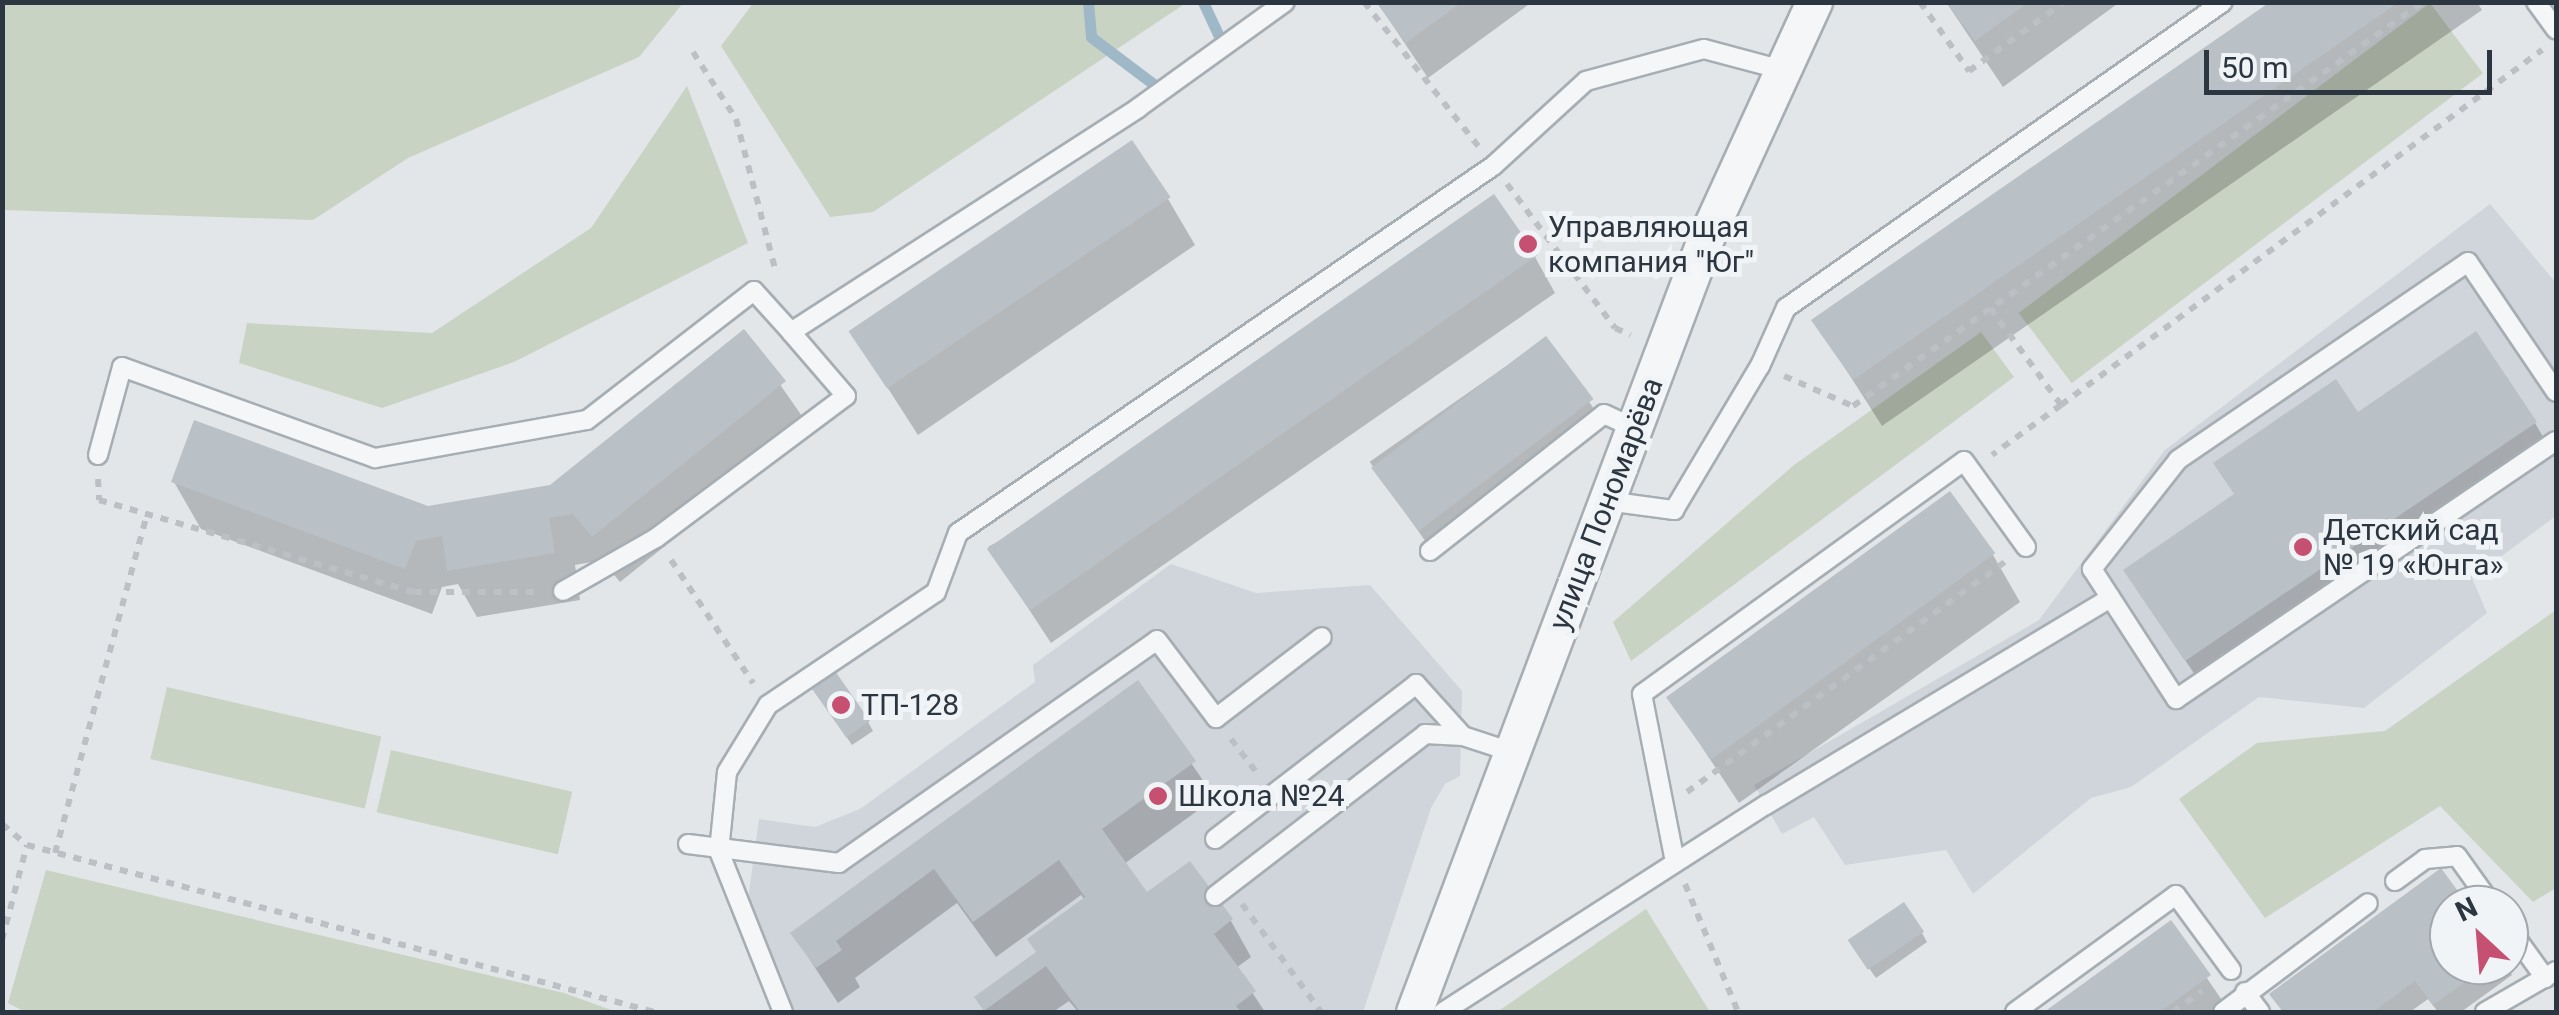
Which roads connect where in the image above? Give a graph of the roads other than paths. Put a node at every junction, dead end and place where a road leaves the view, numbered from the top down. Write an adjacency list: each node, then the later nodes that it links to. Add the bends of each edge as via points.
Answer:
1 (1285, 2): 7 (lane, via 1138,108)
2 (1814, 2): 6 (street, улица Пономарёва)
3 (2223, 2): 12 (lane, via 1786,308 1760,366 1674,510)
4 (2536, 2): 5 (lane)
5 (2556, 30)
6 (1783, 70): 9 (street, улица Пономарёва, via 1704,242); 22 (lane, via 1704,48 1586,81 1493,166 958,533 936,592 768,705 727,772)
7 (791, 332): 11 (lane, via 754,291 586,420 375,458 122,366); 15 (lane, via 846,396 656,538)
8 (2556, 392): 16 (lane, via 2468,262 2178,460 2092,568)
9 (1634, 428): 12 (street, улица Пономарёва); 14 (lane, via 1604,414)
10 (2556, 440): 16 (lane, via 2176,699)
11 (98, 456)
12 (1607, 500): 19 (street, улица Пономарёва)
13 (2026, 547): 23 (lane, via 1964,460 1642,694)
14 (1430, 550)
15 (563, 592)
16 (2110, 598): 23 (lane)
17 (1322, 637): 22 (lane, via 1216,718 1157,640 839,863)
18 (1463, 736): 19 (lane); 20 (lane, via 1416,684); 26 (lane, via 1425,734)
19 (1512, 752): 33 (street, улица Пономарёва)
20 (1215, 839)
21 (688, 844): 22 (lane)
22 (719, 851): 32 (lane)
23 (1676, 862): 34 (lane)
24 (2395, 882): 25 (lane, via 2426,860 2457,856)
25 (2478, 885)
26 (1222, 891)
27 (2368, 902): 31 (lane)
28 (2529, 950): 30 (lane)
29 (2231, 970): 35 (lane, via 2176,895)
30 (2551, 974): 38 (lane)
31 (2245, 992): 36 (lane); 37 (lane)
32 (783, 1012)
33 (1414, 1012)
34 (1444, 1012)
35 (2014, 1012)
36 (2223, 1012)
37 (2260, 1012)
38 (2485, 1012)

